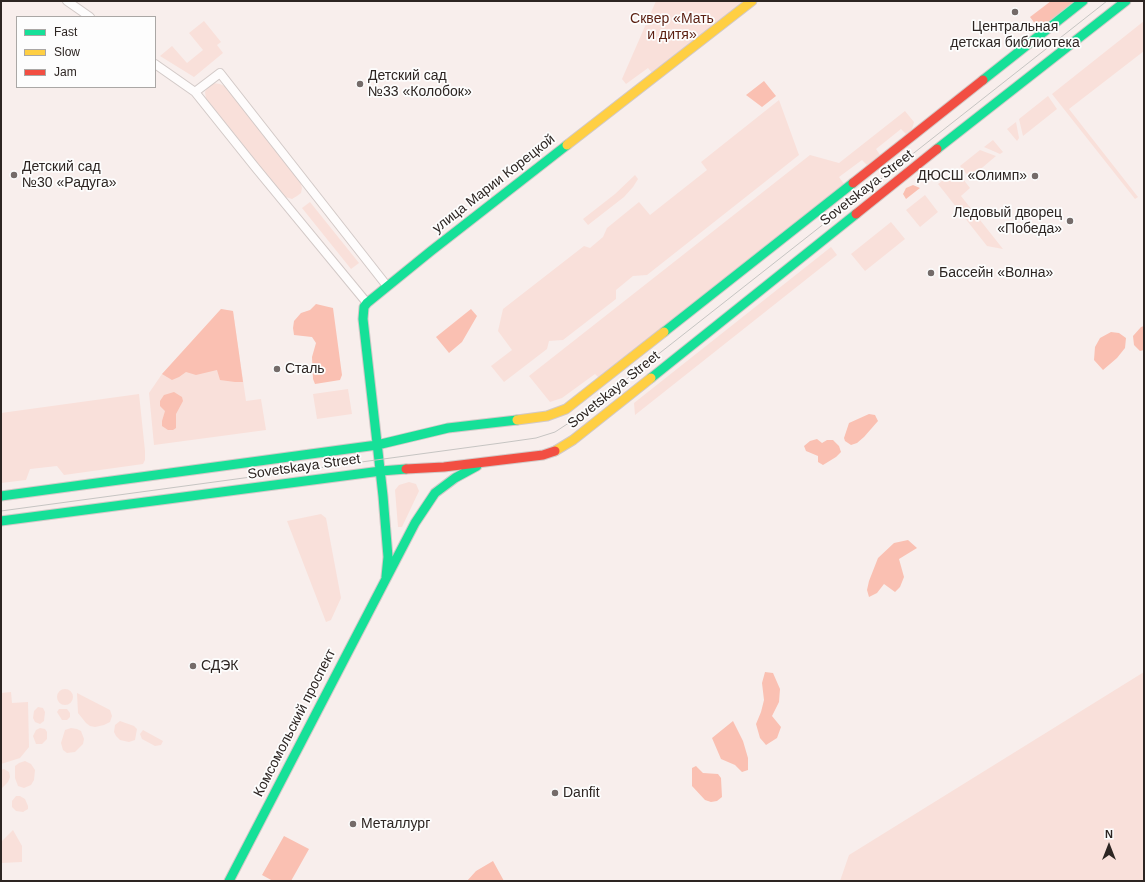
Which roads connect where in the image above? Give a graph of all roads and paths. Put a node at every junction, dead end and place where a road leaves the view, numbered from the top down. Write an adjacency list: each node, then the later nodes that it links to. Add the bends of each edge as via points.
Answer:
1 (67, 1): 5 (street)
2 (752, 1): 8 (main road, улица Марии Корецкой)
3 (1083, 1): 10 (main road, Sovetskaya Street, via 566,410 547,416 448,428)
4 (1126, 1): 11 (main road, Sovetskaya Street, via 573,440 558,450 543,455)
5 (89, 16)
6 (156, 65): 7 (street)
7 (195, 92): 8 (street, via 220,73); 9 (street)
8 (387, 286): 9 (main road, улица Марии Корецкой)
9 (367, 303): 10 (main road, via 363,319)
10 (377, 445): 12 (main road, Комсомольский проспект); 13 (main road, Sovetskaya Street)
11 (486, 462): 12 (main road, Sovetskaya Street); 15 (main road, Комсомольский проспект, via 455,478 435,493 415,523)
12 (381, 471): 14 (main road, Sovetskaya Street); 15 (main road, Комсомольский проспект, via 388,557)
13 (1, 496)
14 (1, 521)
15 (386, 577): 16 (main road, Комсомольский проспект)
16 (229, 881)

